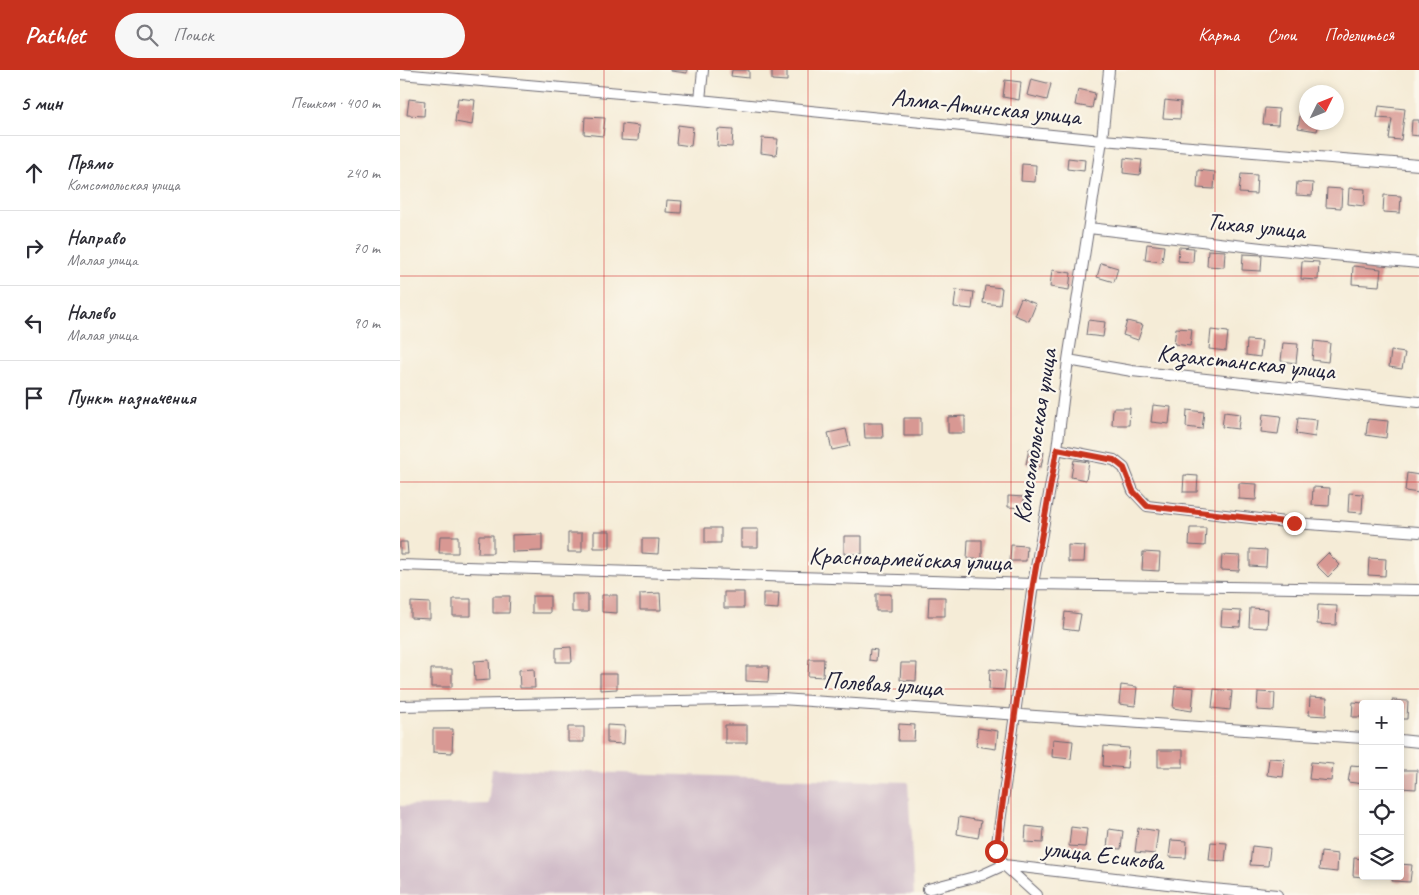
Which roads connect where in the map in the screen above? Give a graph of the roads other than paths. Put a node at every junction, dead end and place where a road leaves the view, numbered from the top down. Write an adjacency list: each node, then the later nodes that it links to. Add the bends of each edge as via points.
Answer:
1 (703, 70): 4 (street)
2 (1109, 70): 5 (street, Комсомольская улица)
3 (400, 74): 4 (street, Алма-Атинская улица)
4 (700, 100): 5 (street, Алма-Атинская улица)
5 (1102, 140): 6 (street, Алма-Атинская улица); 7 (street, Комсомольская улица)
6 (1419, 165)
7 (1089, 228): 8 (street, Тихая улица); 9 (street, Комсомольская улица)
8 (1419, 263)
9 (1068, 360): 10 (street, Казахстанская улица, via 1132,371); 11 (street, Комсомольская улица)
10 (1419, 402)
11 (1057, 449): 12 (street, via 1114,460 1124,468 1133,491 1147,506 1294,523); 14 (street, Комсомольская улица)
12 (1419, 532)
13 (400, 565): 14 (street, Красноармейская улица)
14 (1033, 584): 15 (street, Красноармейская улица); 17 (street, Комсомольская улица)
15 (1419, 590)
16 (400, 706): 17 (street, Полевая улица, via 781,699)
17 (1015, 714): 18 (street, Полевая улица); 21 (street, Комсомольская улица, via 996,851)
18 (1359, 738)
19 (1404, 740): 20 (street)
20 (1419, 742)
21 (1004, 865): 22 (street, улица Есикова, via 982,876); 23 (street); 24 (street, улица Есикова)
22 (928, 889)
23 (1037, 895)
24 (1277, 895)

